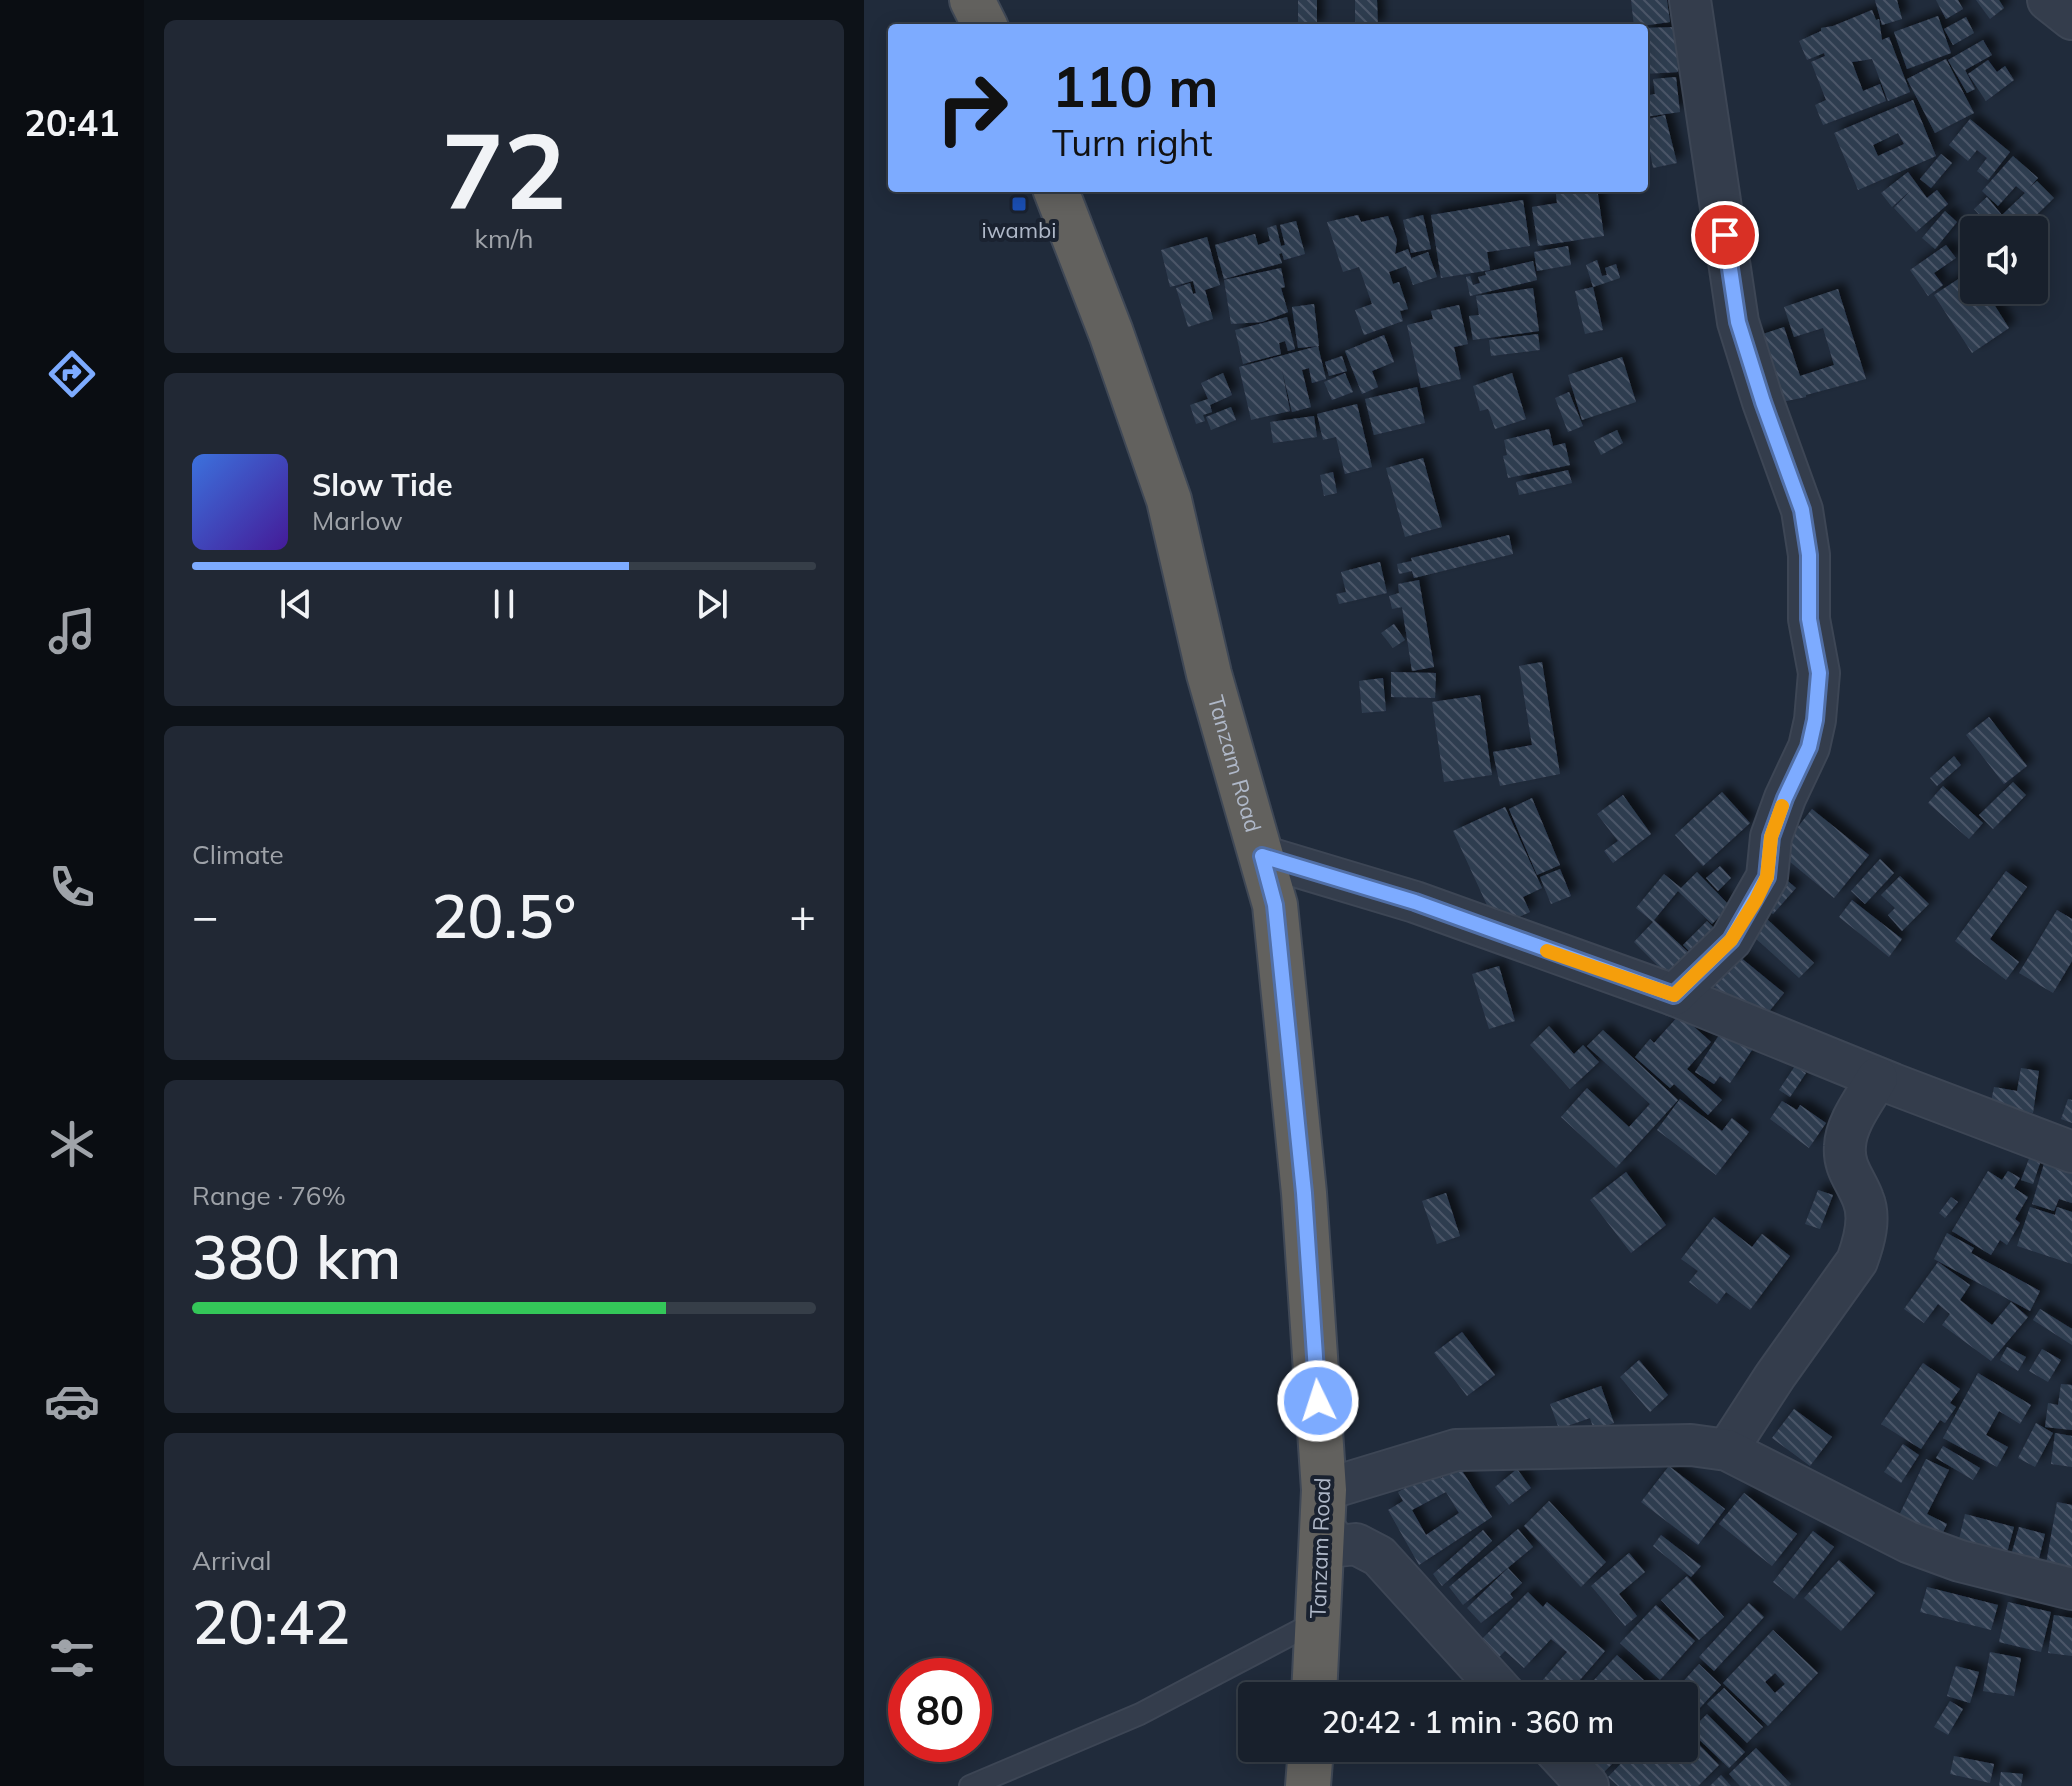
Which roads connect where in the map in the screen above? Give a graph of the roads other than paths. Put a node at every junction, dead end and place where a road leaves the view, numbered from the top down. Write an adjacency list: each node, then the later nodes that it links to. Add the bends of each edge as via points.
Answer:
1 (972, 0): 5 (highway)
2 (1690, 0): 8 (street, via 1738,322 1802,510 1809,555 1809,619 1819,673 1809,747 1771,837 1767,877 1731,940)
3 (2048, 0): 4 (street)
4 (2072, 19)
5 (984, 24)
6 (1057, 192): 7 (highway, Tanzam Road, via 1169,500 1209,674)
7 (1262, 856): 8 (street, via 1415,902); 12 (highway, Tanzam Road, via 1275,905 1304,1193)
8 (1674, 995): 9 (street)
9 (1877, 1078): 10 (street); 11 (street, via 1844,1145 1847,1168 1866,1213 1857,1261)
10 (2072, 1152)
11 (1727, 1450): 12 (street, via 1691,1445 1456,1450); 13 (street, via 1908,1542)
12 (1324, 1508): 14 (highway, Tanzam Road); 16 (street, via 1338,1546 1356,1544 1379,1556)
13 (2072, 1589)
14 (1319, 1620): 15 (highway, Tanzam Road); 19 (lane, via 1140,1714)
15 (1315, 1682)
16 (1493, 1682)
17 (1310, 1762): 20 (highway)
18 (1566, 1762): 21 (street)
19 (970, 1786)
20 (1308, 1786)
21 (1588, 1786)

